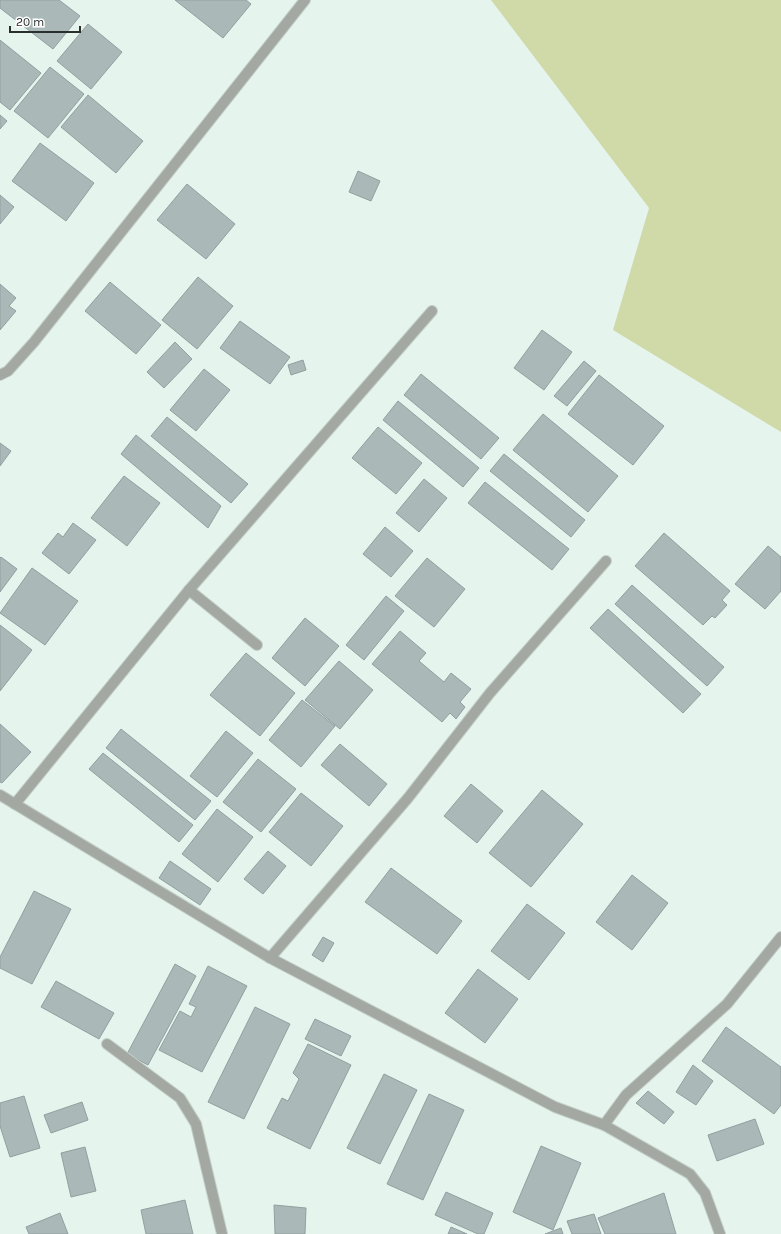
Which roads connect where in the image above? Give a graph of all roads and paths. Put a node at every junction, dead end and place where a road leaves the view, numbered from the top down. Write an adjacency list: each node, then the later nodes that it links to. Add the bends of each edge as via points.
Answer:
1 (305, 0): 3 (street, via 34,342 8,371)
2 (432, 311): 5 (street)
3 (0, 375)
4 (606, 562): 10 (street, via 490,693 408,798)
5 (189, 590): 6 (street); 8 (street)
6 (257, 645)
7 (0, 795): 8 (street)
8 (15, 804): 10 (street)
9 (781, 937): 12 (street, via 726,1004 626,1095)
10 (270, 958): 12 (street, via 555,1107)
11 (107, 1044): 13 (street, via 180,1098 196,1124)
12 (604, 1125): 14 (street, via 690,1174 705,1193)
13 (222, 1234)
14 (720, 1234)

